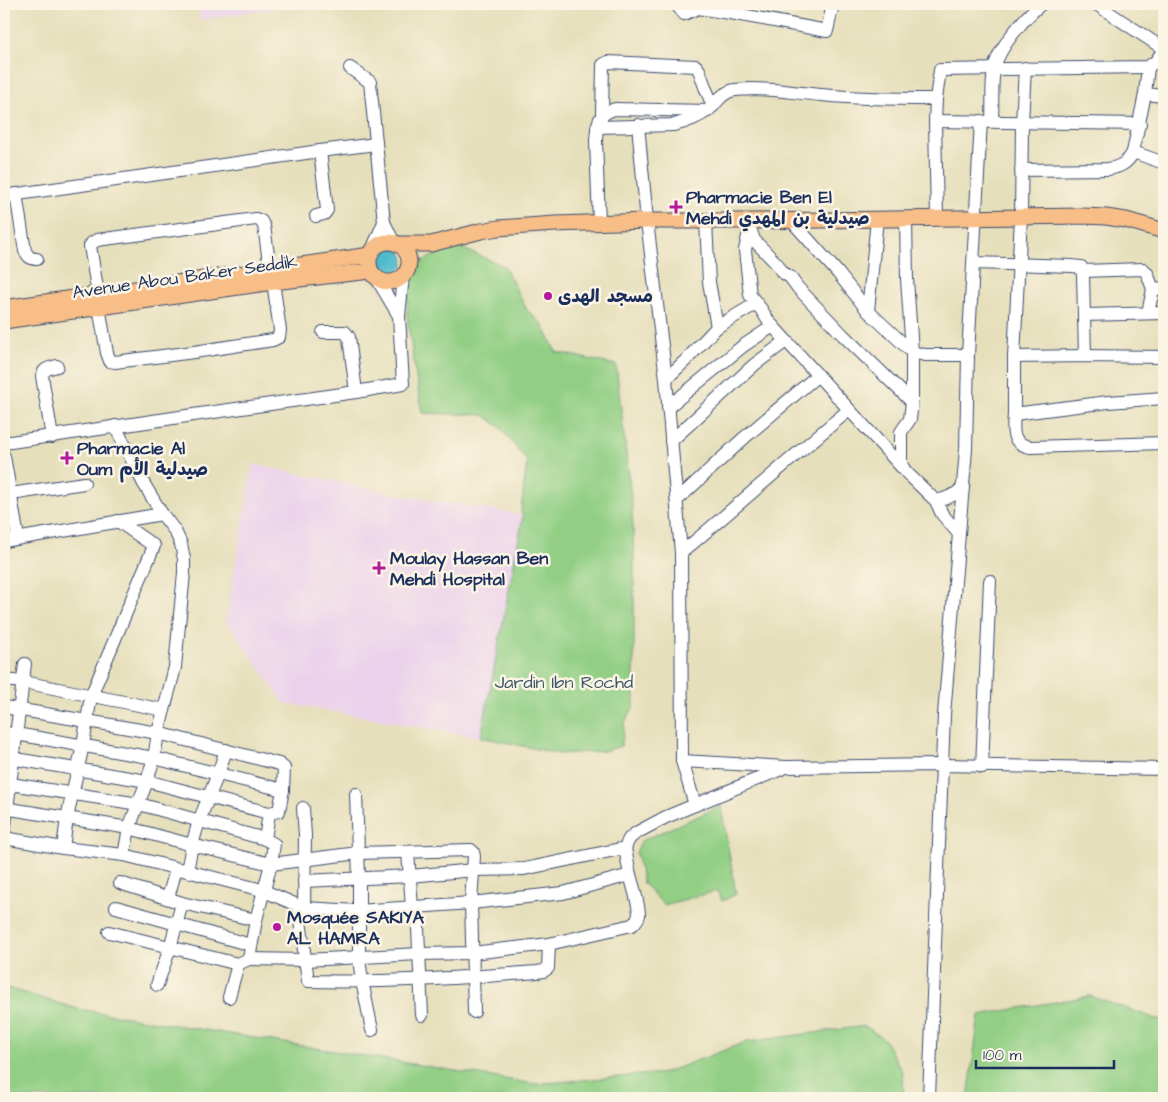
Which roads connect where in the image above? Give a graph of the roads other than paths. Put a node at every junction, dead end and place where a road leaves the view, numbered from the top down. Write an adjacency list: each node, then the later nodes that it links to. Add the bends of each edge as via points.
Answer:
1 (676, 4): 2 (street, via 684,14 698,8 827,31)
2 (833, 4)
3 (1041, 4): 9 (street, via 1002,49)
4 (1096, 4): 5 (street)
5 (1164, 50): 6 (street)
6 (1148, 67): 8 (street); 10 (street)
7 (350, 68): 20 (street, via 370,82)
8 (1025, 68): 9 (street); 17 (street)
9 (994, 69): 12 (street, via 940,70); 16 (street)
10 (1145, 94): 11 (street); 18 (street)
11 (1164, 96)
12 (936, 99): 13 (street, via 851,97 759,89 728,91); 15 (street)
13 (711, 108): 14 (street, via 615,109 605,112); 14 (street, via 696,66 608,62 603,65); 19 (street, via 674,125)
14 (600, 121): 19 (street); 36 (street, via 596,140)
15 (935, 121): 16 (street); 27 (street)
16 (987, 121): 17 (street); 28 (street)
17 (1022, 123): 18 (street); 24 (street)
18 (1140, 124): 22 (street)
19 (638, 126): 33 (street)
20 (376, 144): 21 (street); 34 (street)
21 (320, 150): 25 (street); 26 (street, via 327,210)
22 (1134, 152): 23 (street); 24 (street, via 1127,161 1108,169)
23 (1164, 163)
24 (1021, 170): 29 (street)
25 (10, 195): 42 (street, via 27,255)
26 (316, 216)
27 (937, 218): 28 (main road); 31 (main road)
28 (976, 218): 29 (main road); 43 (street)
29 (1021, 218): 38 (main road, via 1106,217); 44 (street)
30 (877, 219): 31 (main road); 32 (main road); 53 (street)
31 (906, 219): 63 (street)
32 (791, 220): 37 (main road); 53 (street)
33 (647, 221): 35 (main road); 36 (main road); 70 (street)
34 (384, 222): 39 (street); 41 (street)
35 (706, 222): 37 (main road); 60 (street, via 709,282)
36 (599, 223): 40 (main road, via 498,228)
37 (749, 224): 51 (street, via 746,266 750,295); 73 (street, via 754,240 782,272)
38 (1164, 231)
39 (396, 243): 40 (main road); 41 (main road, via 382,243); 46 (main road, via 406,252 408,263)
40 (431, 244): 46 (main road)
41 (371, 252): 47 (main road, via 369,266); 48 (main road, Avenue Abou Baker Seddik)
42 (37, 259)
43 (973, 263): 44 (street); 64 (street)
44 (1018, 264): 45 (street, via 1077,266); 66 (street)
45 (1083, 271): 49 (street, via 1143,269); 56 (street)
46 (405, 272): 47 (main road, via 393,281 382,281); 57 (street)
47 (374, 275): 48 (main road, Avenue Abou Baker Seddik); 57 (street)
48 (272, 276): 50 (main road, Avenue Abou Baker Seddik); 50 (street, via 264,226 256,219 98,240 90,246); 50 (street, via 279,337 194,352 110,361)
49 (1158, 289): 54 (street)
50 (99, 301): 52 (main road, Avenue Abou Baker Seddik); 58 (main road, Avenue Abou Baker Seddik)
51 (757, 303): 59 (street); 60 (street)
52 (4, 308)
53 (868, 311): 63 (street)
54 (1148, 313): 55 (street); 56 (street)
55 (1164, 313)
56 (1084, 315): 65 (street)
57 (399, 316): 71 (street, via 403,384)
58 (4, 321)
59 (773, 326): 62 (street); 74 (street)
60 (717, 327): 70 (street)
61 (323, 332): 71 (street, via 345,332 349,337)
62 (786, 342): 69 (street); 79 (street, via 754,365)
63 (912, 352): 64 (street); 73 (street)
64 (968, 356): 85 (street)
65 (1085, 356): 66 (street); 67 (street)
66 (1014, 357): 76 (street)
67 (1164, 357)
68 (57, 366): 78 (street, via 46,369 42,376)
69 (818, 375): 75 (street); 87 (street)
70 (666, 379): 74 (street)
71 (356, 392): 77 (street)
72 (1164, 398): 76 (street)
73 (912, 402): 83 (street, via 910,419 901,432 900,464)
74 (668, 407): 79 (street)
75 (849, 410): 83 (street); 94 (street)
76 (1014, 414): 80 (street, via 1015,438 1030,447)
77 (115, 426): 78 (street); 89 (street)
78 (52, 437): 81 (street)
79 (671, 441): 87 (street)
80 (1164, 442)
81 (4, 443)
82 (4, 456): 86 (street)
83 (908, 474): 88 (street)
84 (84, 483): 86 (street)
85 (963, 488): 88 (street); 91 (street)
86 (7, 495): 92 (street)
87 (677, 500): 94 (street)
88 (936, 501): 91 (street, via 942,514)
89 (162, 514): 90 (street); 102 (street, via 175,531 184,559 174,666)
90 (118, 521): 92 (street); 99 (street, via 154,546)
91 (959, 534): 111 (street)
92 (18, 538): 93 (street)
93 (4, 541)
94 (681, 553): 110 (street)
95 (990, 581): 113 (street)
96 (25, 664): 98 (street)
97 (4, 680): 98 (street)
98 (23, 682): 99 (street); 101 (street)
99 (91, 696): 102 (street); 103 (street)
100 (4, 706): 101 (street)
101 (19, 709): 103 (street); 104 (street)
102 (164, 710): 105 (street)
103 (87, 722): 105 (street); 106 (street)
104 (10, 733): 106 (street); 108 (street)
105 (158, 733): 107 (street); 109 (street)
106 (83, 746): 109 (street); 115 (street)
107 (226, 750): 116 (street); 119 (street, via 282,766 285,770)
108 (8, 758): 115 (street); 118 (street)
109 (154, 758): 116 (street); 117 (street)
110 (682, 761): 112 (street); 124 (street)
111 (941, 765): 112 (street); 113 (street); 176 (street)
112 (786, 767): 124 (street)
113 (982, 767): 114 (street)
114 (1164, 769)
115 (77, 770): 117 (street); 120 (street)
116 (218, 774): 119 (street); 122 (street)
117 (147, 782): 122 (street); 123 (street)
118 (7, 784): 120 (street); 125 (street)
119 (283, 790): 127 (street, via 279,811)
120 (73, 793): 123 (street); 128 (street)
121 (356, 794): 137 (street)
122 (209, 798): 127 (street); 129 (street)
123 (139, 804): 129 (street); 130 (street)
124 (695, 805): 136 (street, via 636,833)
125 (6, 808): 128 (street); 131 (street)
126 (303, 808): 140 (street)
127 (269, 813): 133 (street)
128 (67, 818): 130 (street); 135 (street)
129 (199, 821): 133 (street); 134 (street)
130 (129, 828): 134 (street); 139 (street)
131 (4, 833)
132 (4, 838): 135 (street)
133 (265, 839): 141 (street, via 274,844)
134 (192, 845): 141 (street); 142 (street)
135 (63, 848): 139 (street)
136 (625, 848): 143 (street, via 524,869); 144 (street)
137 (358, 852): 138 (street); 140 (street); 146 (street)
138 (408, 852): 143 (street, via 470,850 474,856); 145 (street)
139 (124, 855): 142 (street)
140 (304, 859): 141 (street); 147 (street)
141 (271, 864): 149 (street)
142 (181, 870): 149 (street); 150 (street)
143 (474, 870): 145 (street); 152 (street)
144 (630, 875): 152 (street, via 563,892); 160 (street, via 638,908 637,921 632,925)
145 (410, 876): 146 (street); 155 (street)
146 (359, 878): 147 (street); 156 (street)
147 (304, 881): 154 (street)
148 (120, 883): 150 (street)
149 (264, 892): 154 (street); 157 (street)
150 (168, 898): 151 (street)
151 (182, 902): 157 (street); 158 (street)
152 (471, 903): 155 (street); 163 (street)
153 (116, 907): 158 (street)
154 (304, 908): 156 (street); 166 (street, via 299,913)
155 (414, 908): 156 (street); 164 (street)
156 (358, 911): 165 (street)
157 (256, 920): 161 (street)
158 (176, 924): 161 (street); 162 (street)
159 (108, 932): 162 (street)
160 (549, 944): 163 (street); 168 (street, via 548,968 544,971)
161 (251, 945): 167 (street)
162 (170, 948): 167 (street); 171 (street)
163 (472, 953): 164 (street); 168 (street)
164 (419, 954): 165 (street); 169 (street)
165 (359, 958): 166 (street); 170 (street)
166 (306, 960): 167 (street); 170 (street, via 308,981)
167 (243, 962): 172 (street)
168 (473, 977): 169 (street); 173 (street)
169 (420, 979): 170 (street); 174 (street)
170 (362, 981): 175 (street)
171 (157, 985)
172 (229, 997)
173 (474, 1012)
174 (422, 1015)
175 (372, 1030)
176 (929, 1098)

